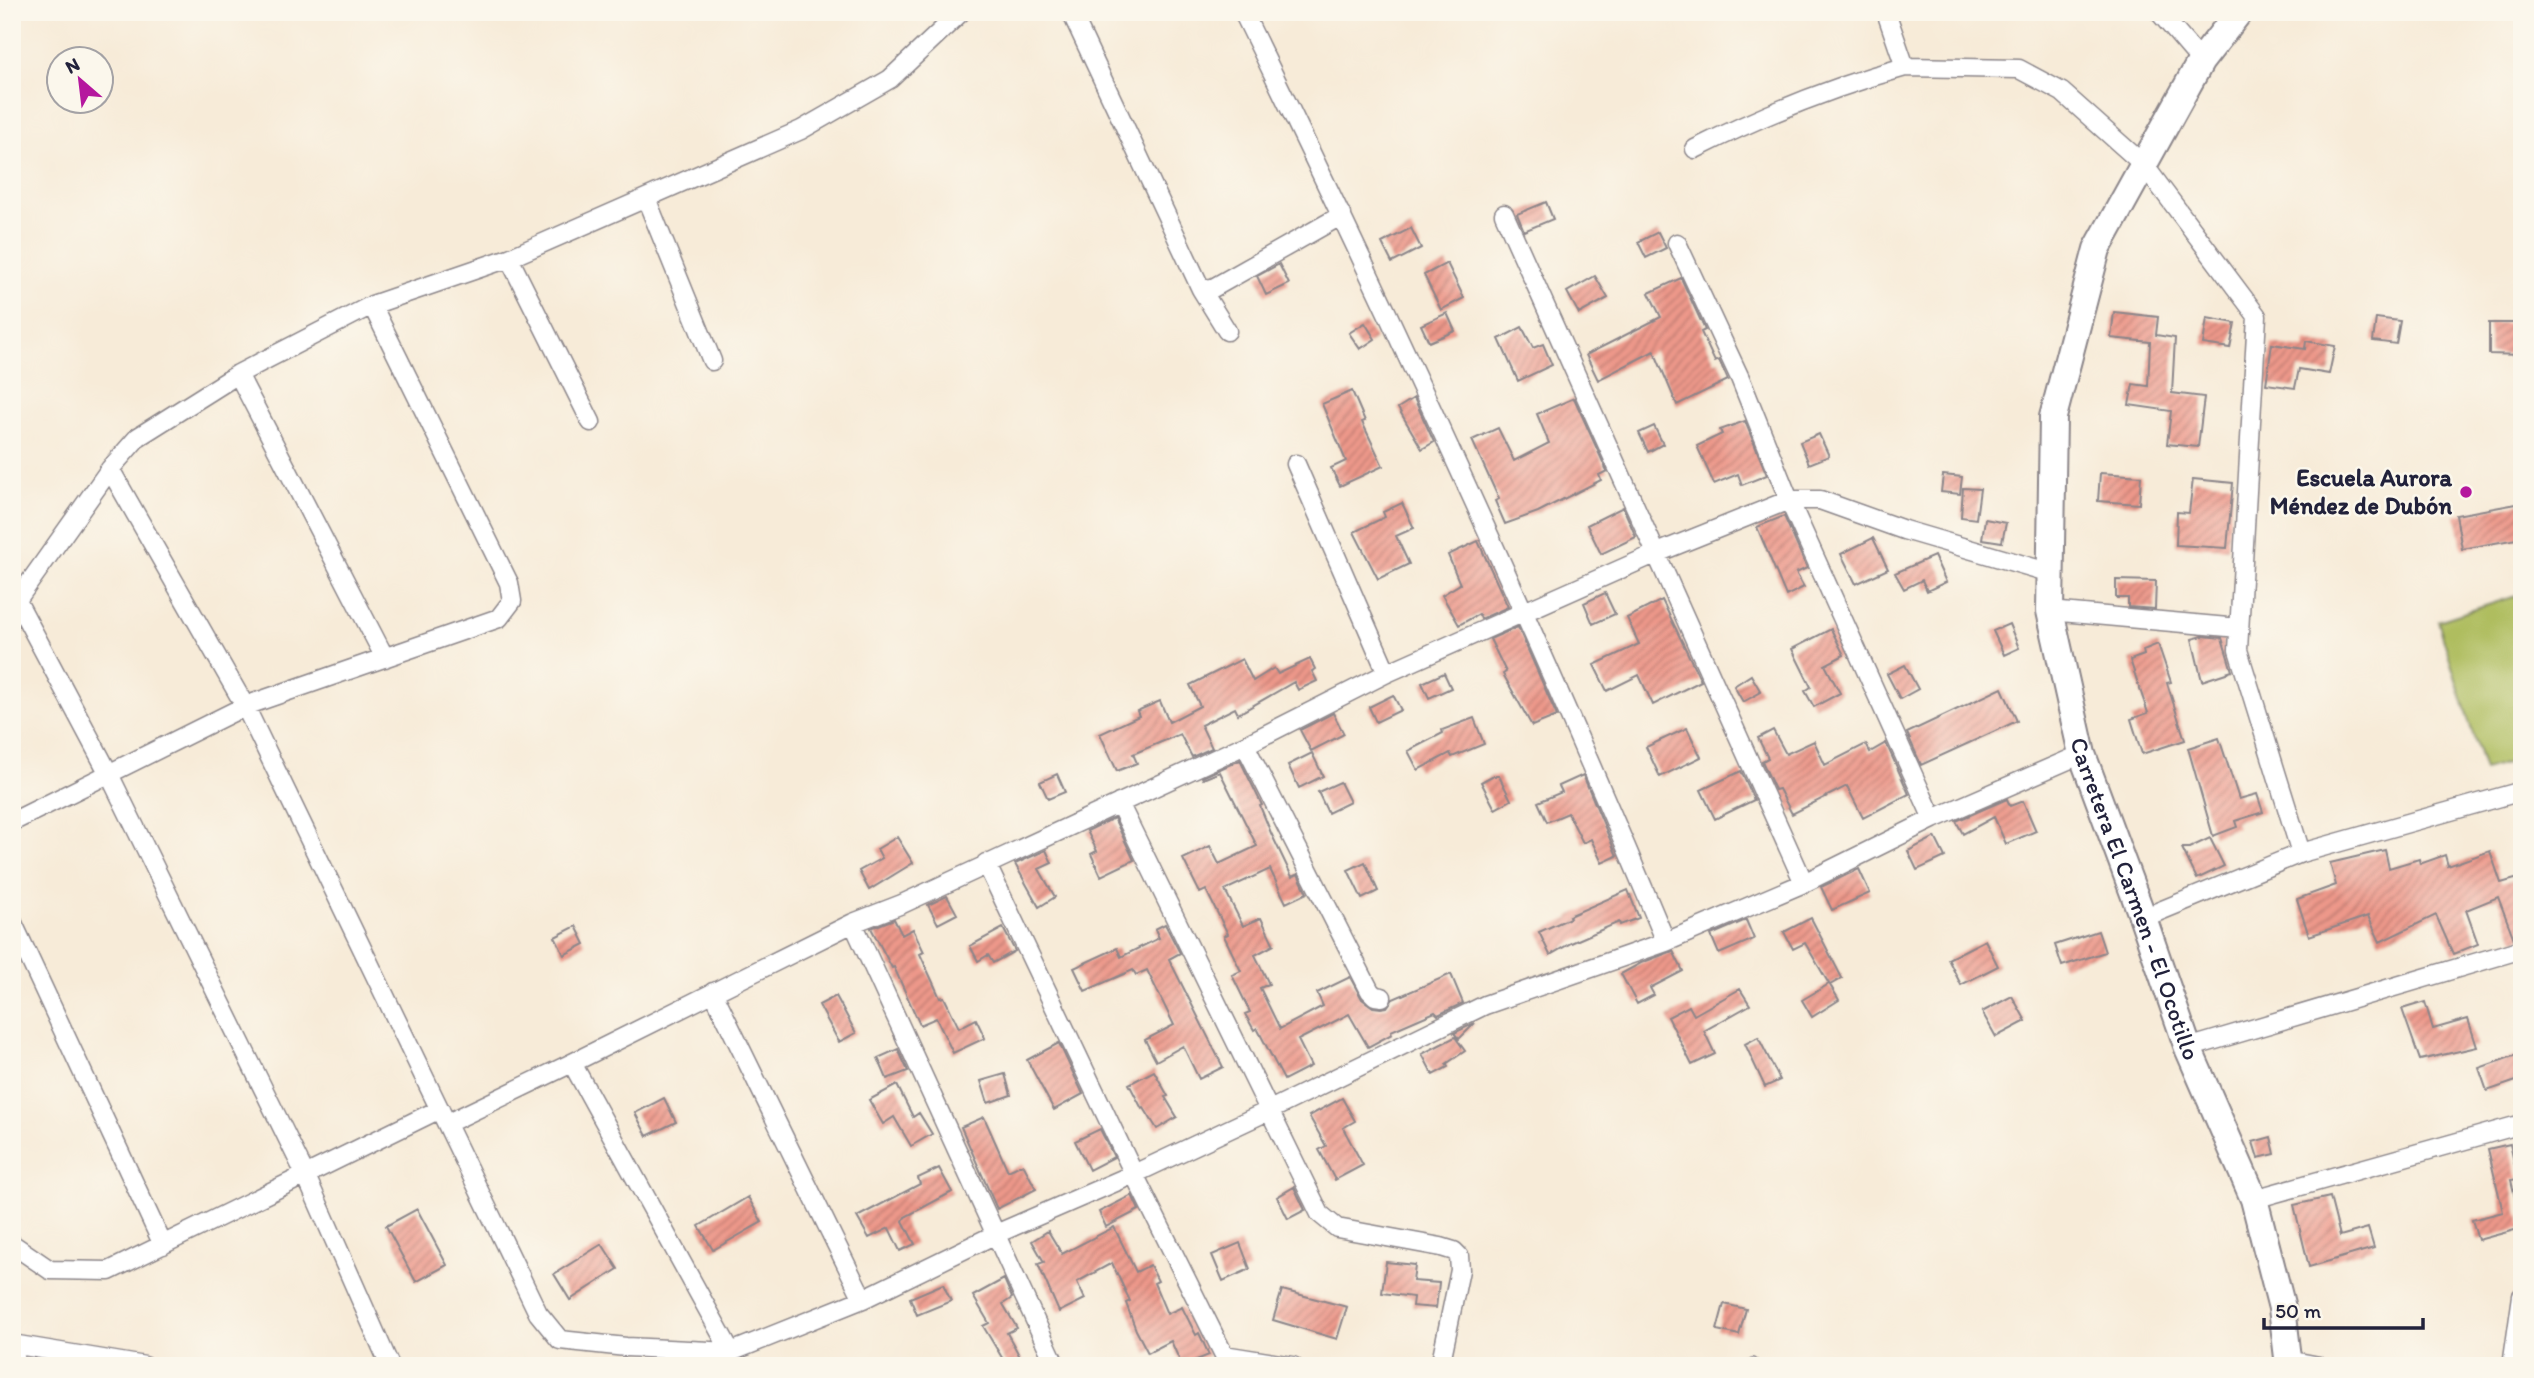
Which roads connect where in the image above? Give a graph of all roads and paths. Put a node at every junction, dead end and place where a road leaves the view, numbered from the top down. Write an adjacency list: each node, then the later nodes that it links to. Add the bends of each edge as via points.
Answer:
1 (961, 12): 11 (street, via 890,79 801,131)
2 (1071, 12): 16 (street)
3 (1243, 12): 13 (street)
4 (1886, 12): 8 (street)
5 (2160, 12): 7 (street)
6 (2239, 12): 7 (main road, Carretera El Carmen - El Ocotillo)
7 (2201, 61): 10 (main road, Carretera El Carmen - El Ocotillo)
8 (1905, 67): 9 (street, via 1849,82 1760,116); 10 (street, via 2019,69 2062,92)
9 (1695, 149)
10 (2144, 165): 26 (main road, Carretera El Carmen - El Ocotillo, via 2096,249 2053,417); 30 (street, via 2257,316)
11 (646, 198): 15 (street); 19 (street)
12 (1504, 214): 25 (street)
13 (1342, 215): 16 (street, via 1213,288); 28 (street)
14 (1677, 243): 24 (street, via 1740,378)
15 (509, 258): 17 (street); 21 (street)
16 (1201, 289): 18 (street)
17 (372, 305): 20 (street); 31 (street, via 504,570 512,601 499,618)
18 (1227, 331)
19 (712, 361)
20 (238, 374): 23 (street, via 138,437); 31 (street)
21 (591, 422)
22 (1296, 464): 32 (street)
23 (110, 469): 27 (street); 33 (street)
24 (1789, 500): 25 (street); 26 (street, via 1820,500 1903,530); 39 (street)
25 (1657, 553): 28 (street); 43 (street)
26 (2051, 573): 29 (main road, Carretera El Carmen - El Ocotillo)
27 (14, 604): 36 (street)
28 (1525, 611): 32 (street); 47 (street)
29 (2050, 611): 30 (street); 35 (main road, Carretera El Carmen - El Ocotillo)
30 (2239, 628): 41 (street, via 2238,650)
31 (385, 658): 33 (street)
32 (1387, 673): 34 (street)
33 (246, 706): 36 (street); 54 (street)
34 (1245, 745): 38 (street); 50 (street, via 1370,991)
35 (2082, 754): 39 (street); 44 (main road, Carretera El Carmen - El Ocotillo)
36 (109, 774): 40 (street); 57 (street)
37 (2522, 790): 41 (street)
38 (1119, 803): 42 (street); 53 (street)
39 (1933, 819): 43 (street)
40 (12, 822)
41 (2301, 853): 44 (street)
42 (986, 863): 46 (street); 56 (street)
43 (1804, 883): 47 (street)
44 (2143, 918): 51 (main road, Carretera El Carmen - El Ocotillo)
45 (12, 921): 61 (street)
46 (853, 923): 49 (street); 59 (street)
47 (1666, 942): 53 (street, via 1485,1005)
48 (2522, 949): 51 (street)
49 (713, 992): 52 (street); 63 (street)
50 (1382, 997)
51 (2188, 1048): 58 (main road, Carretera El Carmen - El Ocotillo)
52 (572, 1063): 54 (street); 65 (street)
53 (1270, 1111): 56 (street); 72 (street, via 1320,1214 1337,1228 1441,1247 1459,1256)
54 (444, 1116): 57 (street); 65 (street, via 538,1313 560,1340)
55 (2522, 1124): 58 (street)
56 (1134, 1174): 59 (street); 71 (street, via 1224,1354)
57 (306, 1176): 61 (street); 69 (street)
58 (2254, 1199): 66 (main road, Carretera El Carmen - El Ocotillo, via 2282,1308)
59 (996, 1234): 63 (street); 70 (street)
60 (12, 1244): 61 (street, via 50,1270 83,1272 109,1271)
61 (163, 1245)
62 (2522, 1296): 74 (street)
63 (863, 1299): 65 (street)
64 (12, 1346): 67 (street); 68 (street)
65 (730, 1359)
66 (2289, 1363): 73 (street)
67 (13, 1366)
68 (145, 1366)
69 (390, 1366)
70 (1056, 1366)
71 (1293, 1366)
72 (1440, 1366)
73 (2319, 1366)
74 (2512, 1366)

